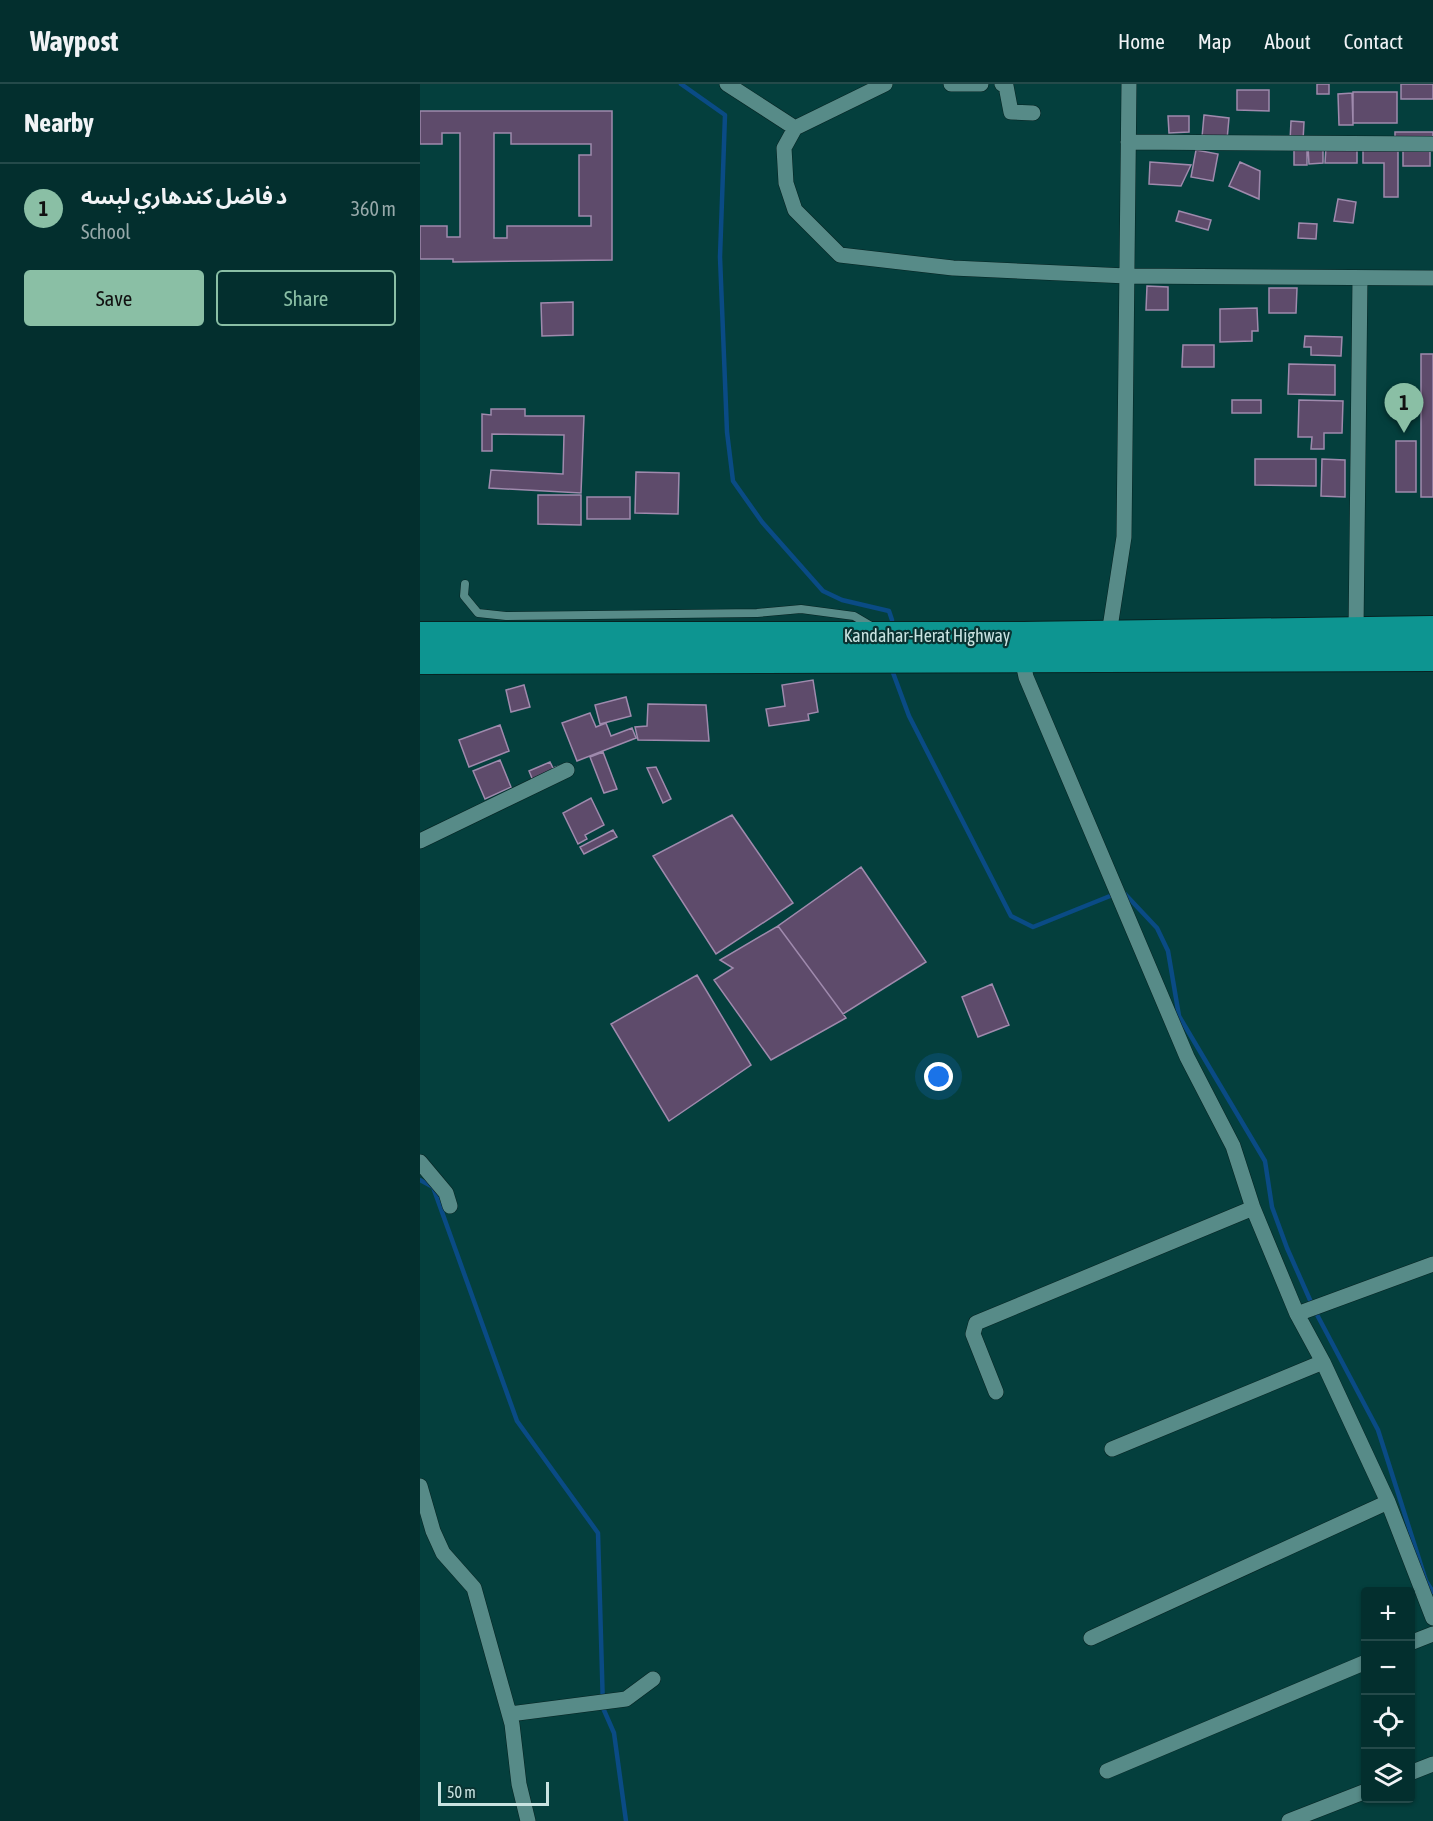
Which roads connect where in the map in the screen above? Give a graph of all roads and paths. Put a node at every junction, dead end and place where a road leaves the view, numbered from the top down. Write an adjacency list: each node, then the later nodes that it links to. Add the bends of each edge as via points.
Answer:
1 (727, 84): 8 (street)
2 (885, 84): 8 (street)
3 (951, 84): 4 (street)
4 (981, 84)
5 (1002, 84): 7 (street, via 1011,112)
6 (1129, 84): 9 (street)
7 (1033, 113)
8 (795, 128): 11 (street, via 784,148 786,183 795,210 840,255 953,268)
9 (1128, 142): 10 (street); 11 (street)
10 (1433, 144)
11 (1127, 276): 12 (street); 17 (street, via 1124,537)
12 (1360, 278): 13 (street); 16 (street)
13 (1433, 278)
14 (465, 584): 19 (lane, via 464,596 478,613 688,615 801,609 854,616)
15 (1433, 630): 16 (highway, Kandahar-Herat Highway)
16 (1356, 631): 17 (highway, Kandahar-Herat Highway)
17 (1109, 634): 20 (highway, Kandahar-Herat Highway)
18 (420, 636): 21 (highway, Kandahar-Herat Highway)
19 (886, 636): 20 (highway, Kandahar-Herat Highway); 21 (highway, Kandahar-Herat Highway)
20 (1023, 647): 21 (highway, Kandahar-Herat Highway); 22 (highway, Kandahar-Herat Highway); 28 (street, via 1026,676 1187,1057 1233,1146)
21 (469, 648): 23 (highway, Kandahar-Herat Highway)
22 (1433, 657)
23 (420, 660)
24 (567, 770): 25 (street)
25 (420, 841)
26 (420, 1162): 27 (street, via 446,1193)
27 (450, 1206)
28 (1253, 1208): 30 (street); 32 (street, via 976,1323 973,1334)
29 (1433, 1264): 30 (street)
30 (1308, 1310): 31 (street)
31 (1323, 1362): 33 (street); 35 (street)
32 (996, 1392)
33 (1112, 1449)
34 (421, 1496): 42 (street, via 443,1552 474,1588)
35 (1388, 1502): 36 (street); 38 (street)
36 (1433, 1617)
37 (1433, 1634): 39 (street)
38 (1091, 1638)
39 (1415, 1641)
40 (1361, 1664): 44 (street)
41 (652, 1679): 42 (street, via 626,1699)
42 (510, 1714): 47 (street)
43 (1433, 1764): 45 (street)
44 (1107, 1771)
45 (1415, 1771)
46 (1361, 1793): 48 (street)
47 (528, 1821)
48 (1289, 1821)

